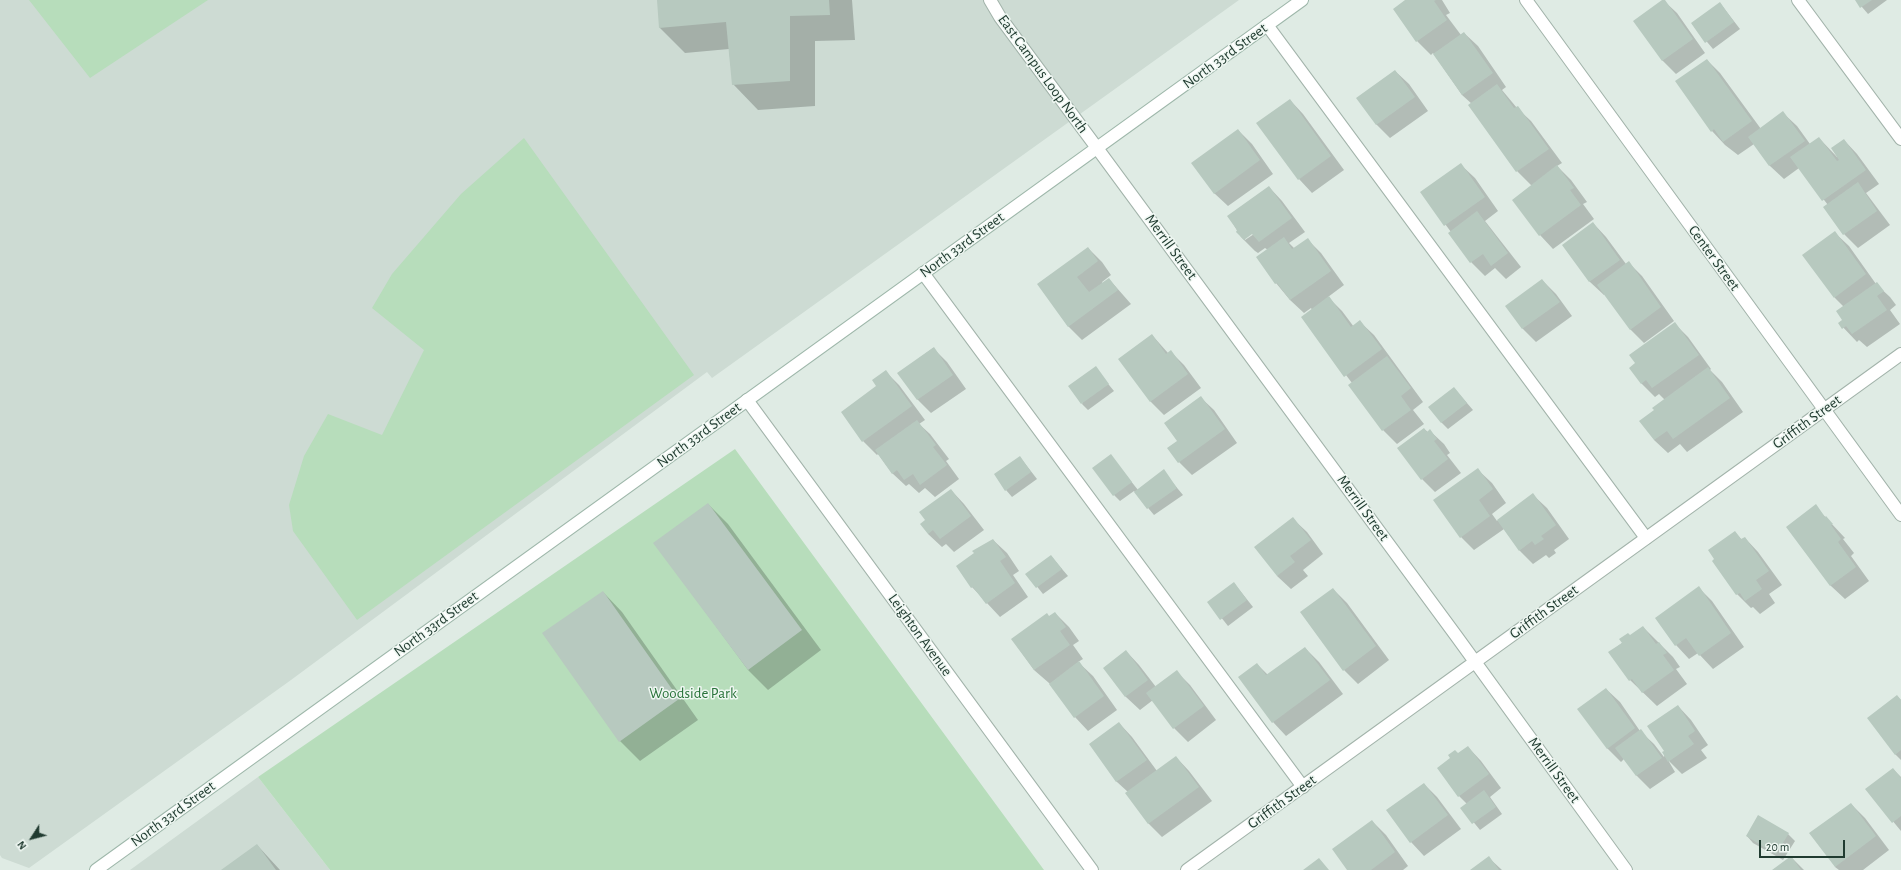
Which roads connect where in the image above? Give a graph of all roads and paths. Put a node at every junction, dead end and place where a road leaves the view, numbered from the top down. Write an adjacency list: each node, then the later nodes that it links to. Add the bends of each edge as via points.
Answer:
1 (990, 0): 7 (street, East Campus Loop North, via 1004,23)
2 (1302, 0): 5 (street, North 33rd Street)
3 (1526, 0): 11 (street, Center Street)
4 (1798, 0): 6 (street)
5 (1267, 25): 7 (street, North 33rd Street); 13 (street)
6 (1901, 139)
7 (1097, 148): 8 (street, North 33rd Street); 14 (street, Merrill Street)
8 (923, 273): 10 (street, North 33rd Street); 15 (street)
9 (1901, 354): 11 (street, Griffith Street)
10 (747, 400): 16 (street, North 33rd Street); 17 (street, Leighton Avenue)
11 (1824, 410): 12 (street, Center Street); 13 (street, Griffith Street)
12 (1901, 515)
13 (1646, 538): 14 (street, Griffith Street)
14 (1476, 662): 15 (street, Griffith Street); 19 (street, Merrill Street)
15 (1303, 787): 18 (street, Griffith Street)
16 (96, 870)
17 (1092, 870)
18 (1187, 870)
19 (1626, 870)

